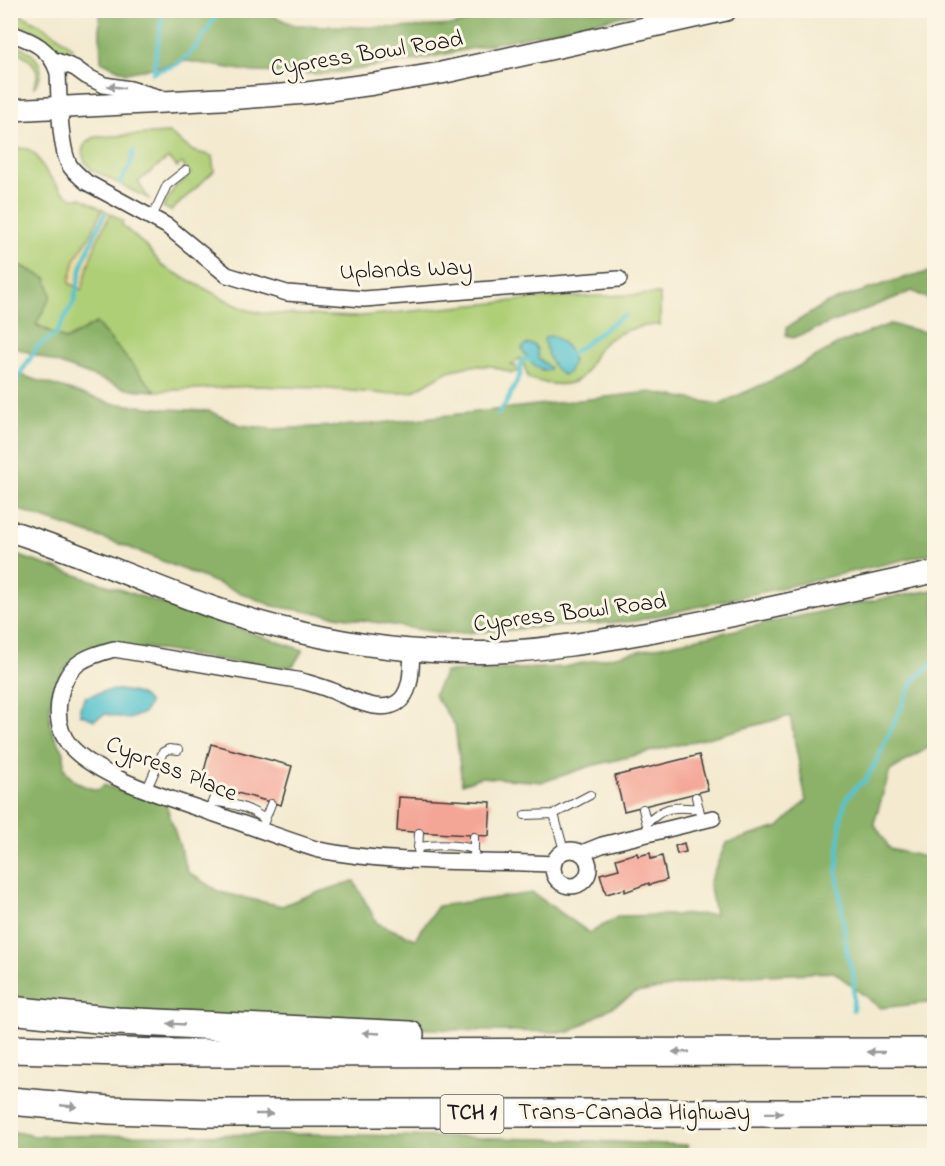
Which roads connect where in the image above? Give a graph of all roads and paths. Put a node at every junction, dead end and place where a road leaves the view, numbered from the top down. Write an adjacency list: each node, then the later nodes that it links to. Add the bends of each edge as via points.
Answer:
1 (726, 10): 4 (street, Cypress Bowl Road, via 441,73 307,93)
2 (10, 33): 3 (street, via 40,46)
3 (54, 60): 4 (street, one-way to 3, via 130,88 104,85); 5 (street, Uplands Way)
4 (172, 102): 5 (street, Cypress Bowl Road)
5 (60, 107): 6 (street, Cypress Bowl Road); 8 (street, Uplands Way, via 69,165 86,182)
6 (10, 110)
7 (186, 170): 8 (lane, via 168,185)
8 (152, 218): 9 (street, Uplands Way, via 227,275 287,293 364,299)
9 (619, 279)
10 (10, 531): 12 (street, Cypress Bowl Road, via 251,620 366,646)
11 (934, 572): 12 (street, Cypress Bowl Road, via 746,613 592,641 500,652)
12 (412, 651): 14 (street, Cypress Place, via 405,693 381,707 362,705 302,681 122,649 97,653 69,672 57,711 59,726 64,737 92,764)
13 (177, 750): 14 (lane, via 163,752)
14 (147, 789): 19 (street, Cypress Place)
15 (217, 790): 19 (lane)
16 (590, 795): 21 (lane)
17 (696, 797): 23 (lane)
18 (271, 804): 24 (lane)
19 (211, 807): 24 (street, Cypress Place)
20 (643, 809): 25 (lane)
21 (554, 814): 22 (lane); 28 (lane)
22 (525, 815)
23 (704, 815): 25 (street)
24 (263, 824): 30 (street, Cypress Place, via 311,848 341,854)
25 (648, 828): 29 (street)
26 (419, 833): 30 (lane)
27 (474, 837): 31 (lane)
28 (564, 851): 29 (street); 32 (street)
29 (582, 853): 32 (street, via 590,867 579,885 558,882)
30 (418, 854): 31 (street, Cypress Place)
31 (474, 856): 32 (street, Cypress Place)
32 (553, 864)
33 (10, 1010): 35 (highway, one-way to 33, via 439,1037 129,1021)
34 (10, 1049): 35 (highway, via 162,1053)
35 (597, 1052): 36 (highway, one-way to 35)
36 (934, 1052)
37 (10, 1101): 38 (highway, Trans-Canada Highway / TCH 1, one-way to 38, via 110,1110 211,1113)
38 (934, 1113)

